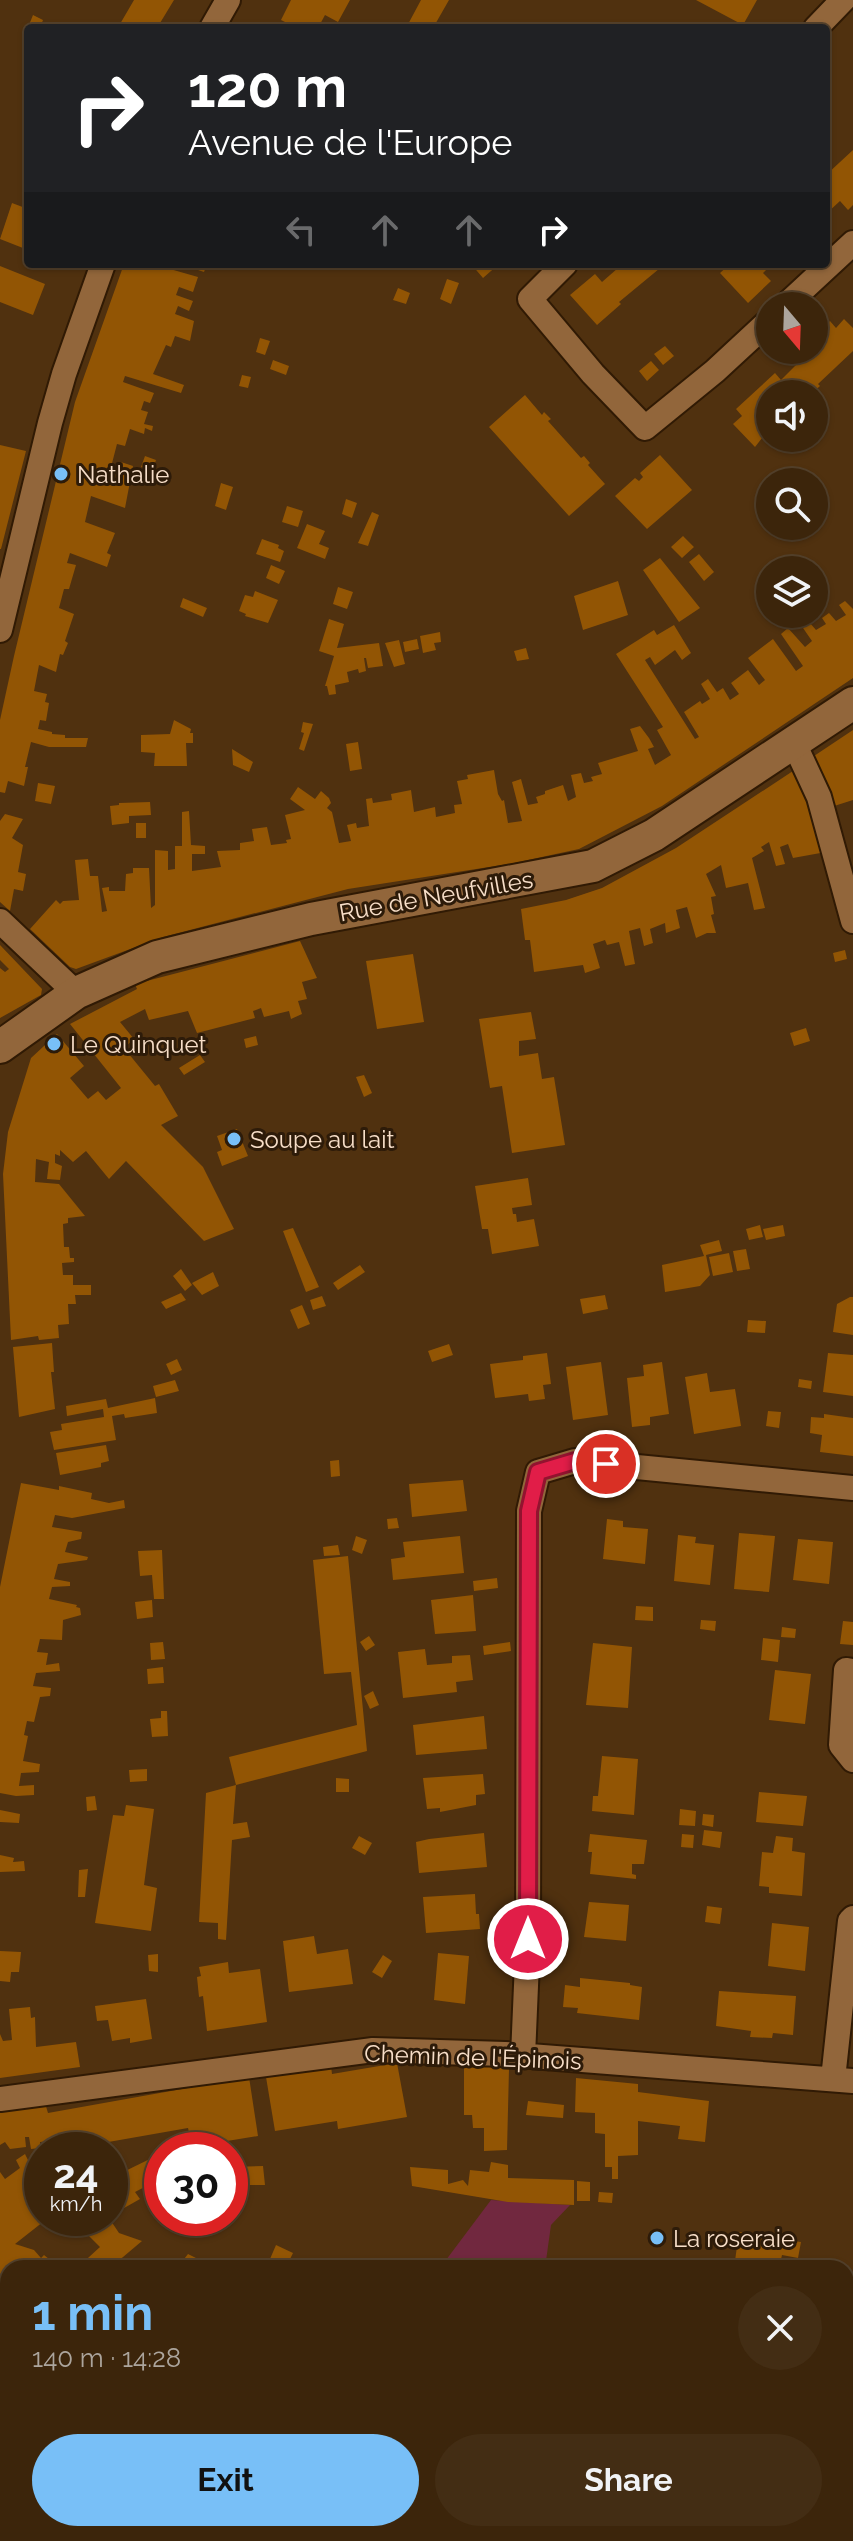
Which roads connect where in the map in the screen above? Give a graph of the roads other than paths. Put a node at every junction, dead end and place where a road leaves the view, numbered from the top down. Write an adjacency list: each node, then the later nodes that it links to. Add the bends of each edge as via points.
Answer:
1 (228, 0): 4 (street)
2 (843, 0): 3 (street); 5 (street)
3 (853, 7)
4 (214, 24)
5 (820, 24)
6 (853, 243): 7 (street)
7 (830, 264)
8 (102, 268): 13 (street, via 50,423)
9 (561, 268): 12 (street, via 530,299 645,428)
10 (826, 268): 11 (street)
11 (800, 292)
12 (756, 333)
13 (0, 630)
14 (853, 703): 15 (main road, Rue de Neufvilles)
15 (794, 743): 17 (street, via 819,797); 18 (main road, Rue de Neufvilles, via 654,835 593,866 311,919 157,957)
16 (0, 921): 18 (street)
17 (853, 921)
18 (76, 993): 19 (main road, Rue de Neufvilles)
19 (0, 1047)
20 (853, 1488): 24 (street, via 575,1461 538,1472 529,1511)
21 (853, 1671): 22 (street, via 846,1670 841,1745)
22 (853, 1760)
23 (853, 1918): 25 (street)
24 (523, 2056): 25 (street, Chemin de l'Épinois); 26 (street, Chemin de l'Épinois, via 373,2050)
25 (843, 2080)
26 (0, 2099)

